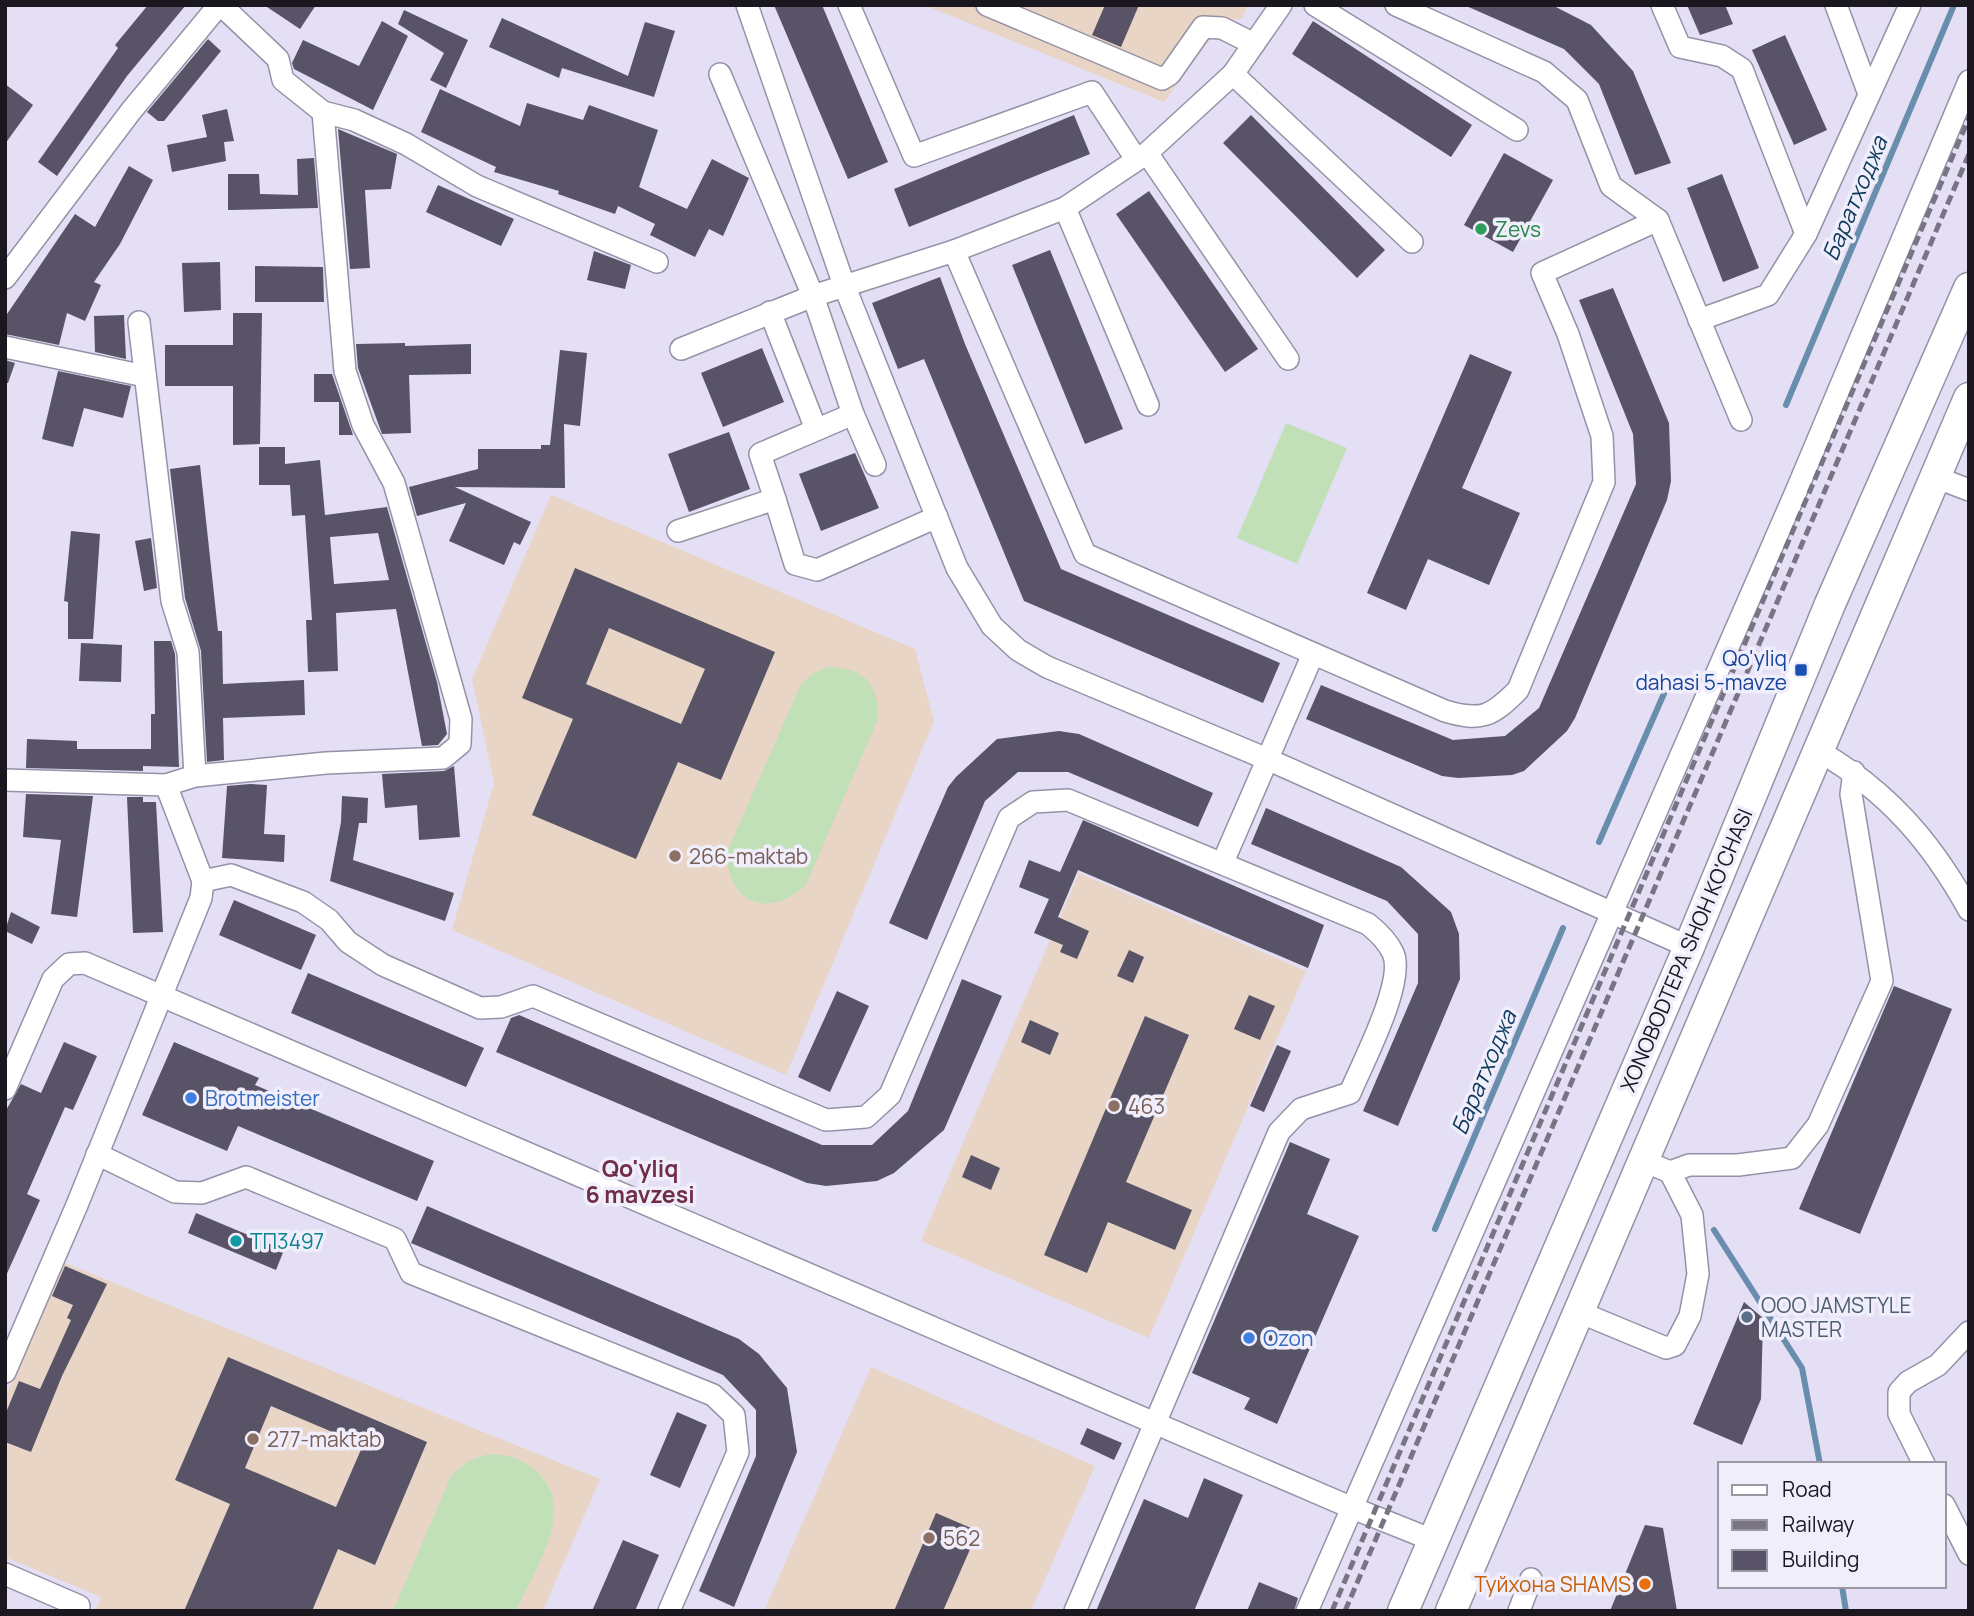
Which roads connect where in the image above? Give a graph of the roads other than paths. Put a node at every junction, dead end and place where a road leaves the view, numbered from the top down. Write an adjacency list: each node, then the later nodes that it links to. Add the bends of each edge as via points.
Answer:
1 (220, 5): 16 (street, via 278,59 284,80); 25 (street, via 131,111)
2 (747, 5): 26 (street)
3 (849, 5): 18 (street, via 914,156 1092,92)
4 (987, 5): 11 (street, via 1162,79 1203,27 1222,29)
5 (1281, 5): 11 (street)
6 (1315, 5): 17 (street)
7 (1396, 5): 20 (street, via 1544,72 1577,100 1611,186)
8 (1662, 5): 21 (street, via 1680,47 1722,56 1742,69)
9 (1836, 5): 15 (street)
10 (1910, 5): 15 (street)
11 (1254, 44): 13 (street)
12 (720, 74): 28 (street)
13 (1233, 74): 18 (street); 22 (street)
14 (1969, 81): 57 (street)
15 (1869, 94): 21 (street)
16 (323, 112): 24 (street, via 354,120 488,192); 51 (street, via 345,371 363,425 394,483 461,719 460,744 443,758)
17 (1517, 130)
18 (1141, 156): 19 (street); 34 (street)
19 (1065, 208): 23 (street); 36 (street)
20 (1658, 220): 30 (street); 47 (street, via 1542,273 1602,436 1604,482 1518,690 1495,713 1456,715)
21 (1806, 234): 30 (street, via 1768,295)
22 (1412, 242)
23 (954, 251): 26 (street); 47 (street, via 1085,554)
24 (657, 262)
25 (5, 278)
26 (844, 285): 28 (street); 45 (street)
27 (1969, 288): 58 (highway, XONOBODTEPA SHOH KO'CHASI, via 1829,604)
28 (813, 296): 29 (street); 37 (street)
29 (770, 312): 33 (street); 40 (street)
30 (1699, 320): 39 (street)
31 (139, 322): 35 (street)
32 (5, 347): 35 (street)
33 (681, 349)
34 (1288, 359)
35 (145, 376): 51 (street, via 172,601 188,652)
36 (1148, 405)
37 (853, 414): 40 (street); 41 (street)
38 (1966, 414): 42 (highway, XONOBODTEPA SHOH KO'CHASI)
39 (1741, 420)
40 (816, 429): 44 (street, via 760,454)
41 (875, 465)
42 (1936, 477): 43 (street); 48 (highway, XONOBODTEPA SHOH KO'CHASI)
43 (1969, 490)
44 (775, 499): 45 (street, via 796,564 817,570); 46 (street)
45 (937, 517): 49 (street, via 977,606 1018,650 1048,667)
46 (678, 531)
47 (1313, 654): 49 (street)
48 (1819, 751): 50 (street); 62 (highway, XONOBODTEPA SHOH KO'CHASI)
49 (1267, 759): 54 (street); 57 (street)
50 (1854, 772): 56 (street, via 1924,838); 62 (street, via 1851,794 1882,981 1818,1125 1792,1158 1738,1165)
51 (195, 776): 53 (street)
52 (5, 780): 53 (street)
53 (166, 785): 55 (street)
54 (1223, 862): 55 (street, via 1068,800 1033,802 1009,818 890,1096 866,1116 826,1120 533,996 480,1008 383,965 348,942 329,920 303,902 231,875); 68 (street, via 1368,924 1395,955 1393,992 1350,1093 1301,1109 1279,1132)
55 (202, 881): 59 (street, via 201,898)
56 (1969, 910)
57 (1611, 913): 58 (street); 70 (street)
58 (1689, 947): 66 (highway, XONOBODTEPA SHOH KO'CHASI)
59 (163, 995): 60 (street, via 85,963 62,968 43,999); 61 (street); 68 (street)
60 (5, 1088)
61 (97, 1154): 65 (street); 77 (street, via 175,1192 202,1194 246,1177 395,1239 411,1273 713,1395 734,1415 738,1452)
62 (1657, 1166): 63 (highway, XONOBODTEPA SHOH KO'CHASI); 63 (street, via 1692,1215 1698,1274 1690,1316 1675,1345 1667,1348)
63 (1579, 1312): 67 (highway, XONOBODTEPA SHOH KO'CHASI)
64 (1969, 1332): 69 (street, via 1938,1365 1899,1392 1899,1414)
65 (5, 1372)
66 (1501, 1383): 67 (highway); 72 (highway, XONOBODTEPA SHOH KO'CHASI)
67 (1541, 1399): 81 (highway, XONOBODTEPA SHOH KO'CHASI)
68 (1154, 1423): 70 (street); 78 (street)
69 (1923, 1462)
70 (1350, 1507): 72 (street); 79 (street)
71 (1946, 1509): 73 (street)
72 (1435, 1541): 80 (highway, XONOBODTEPA SHOH KO'CHASI)
73 (1969, 1554)
74 (5, 1574): 76 (street)
75 (1531, 1579): 82 (street)
76 (79, 1606)
77 (669, 1611)
78 (1075, 1611)
79 (1307, 1611)
80 (1402, 1611)
81 (1451, 1611)
82 (1519, 1611)

